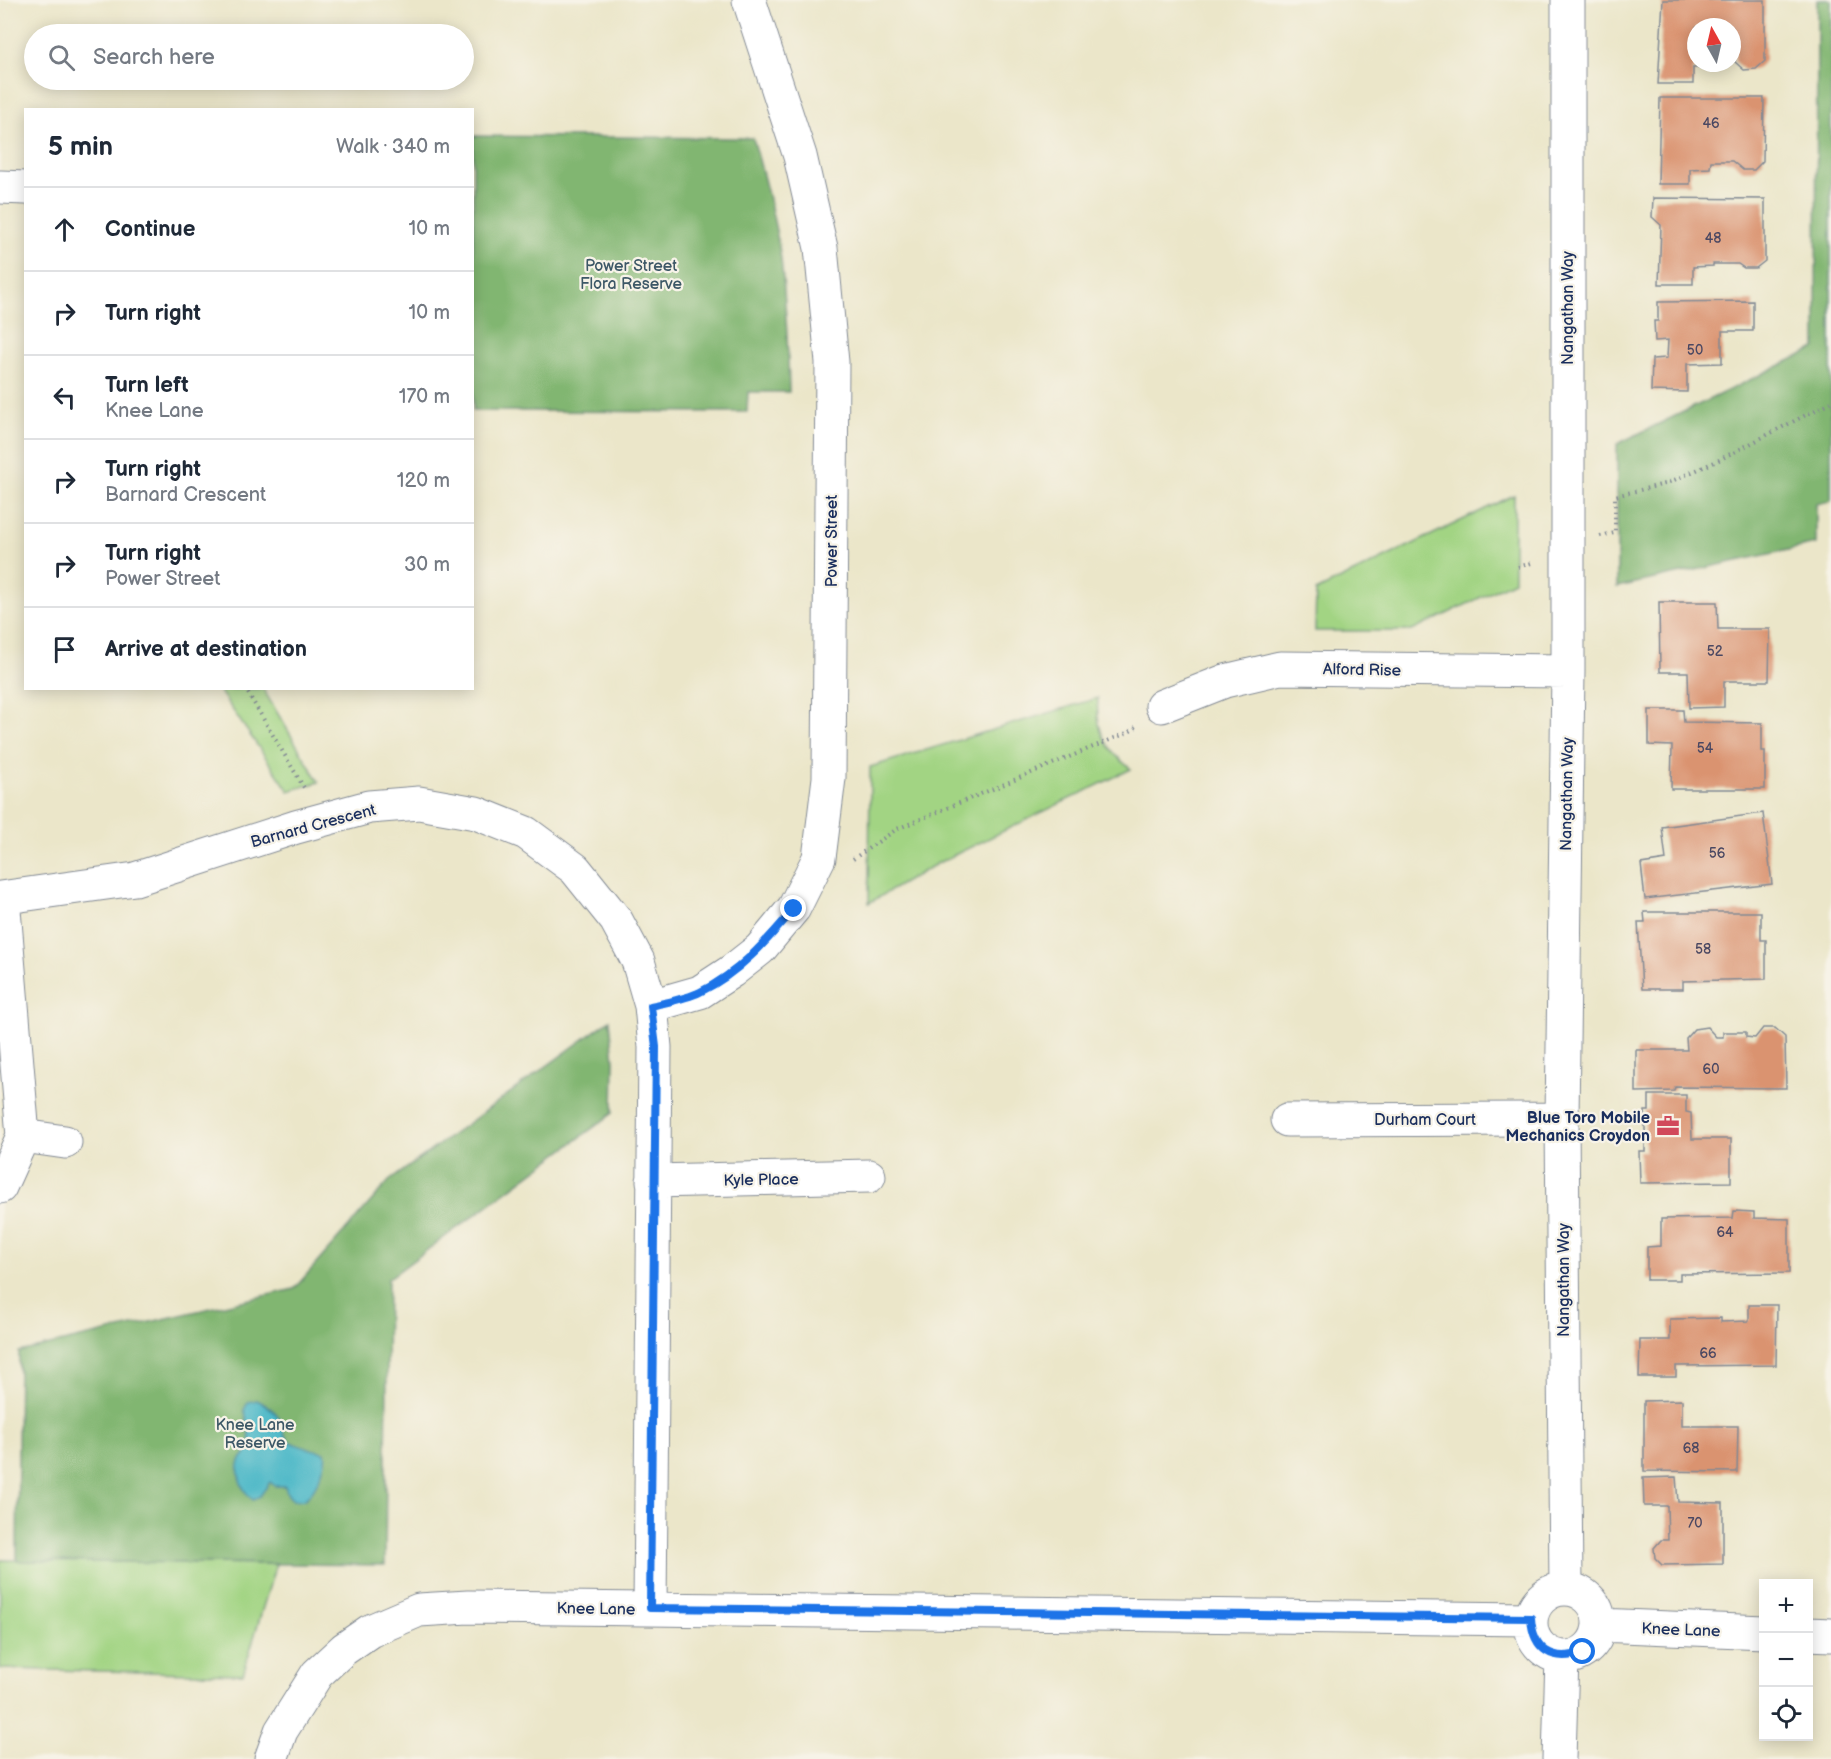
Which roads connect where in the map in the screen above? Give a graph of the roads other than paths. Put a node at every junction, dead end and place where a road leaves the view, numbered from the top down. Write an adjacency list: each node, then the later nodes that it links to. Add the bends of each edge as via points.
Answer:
1 (749, 0): 8 (street, Power Street, via 803,168 821,248 832,362 829,778 819,858 794,909 760,949 732,971 700,992)
2 (1568, 0): 5 (street, Nangathan Way)
3 (0, 187): 4 (street)
4 (24, 188)
5 (1568, 671): 6 (street, Alford Rise, via 1280,668 1225,681); 9 (street, Nangathan Way)
6 (1162, 706)
7 (2, 898): 8 (street, Barnard Crescent, via 135,879 323,819 369,807 419,803 476,813 526,833 575,870 616,920 638,961); 11 (street)
8 (651, 1006): 14 (street, Barnard Crescent, via 656,1047)
9 (1562, 1119): 10 (street, Durham Court); 16 (street, Nangathan Way)
10 (1287, 1120)
11 (23, 1136): 12 (street); 15 (street)
12 (65, 1142)
13 (869, 1176): 14 (street, Kyle Place)
14 (653, 1181): 17 (street, Barnard Crescent)
15 (0, 1187)
16 (1566, 1589): 18 (street, via 1539,1600); 19 (street, via 1587,1596 1594,1604)
17 (650, 1608): 18 (street, Knee Lane); 24 (street, Knee Lane, via 468,1606 419,1610 370,1631 317,1674 281,1731)
18 (1531, 1618): 23 (street, via 1542,1648)
19 (1599, 1625): 20 (street, Knee Lane); 23 (street, via 1592,1645 1583,1652)
20 (1759, 1632)
21 (1813, 1634): 22 (street)
22 (1831, 1635)
23 (1562, 1657): 25 (street)
24 (271, 1759)
25 (1560, 1759)

